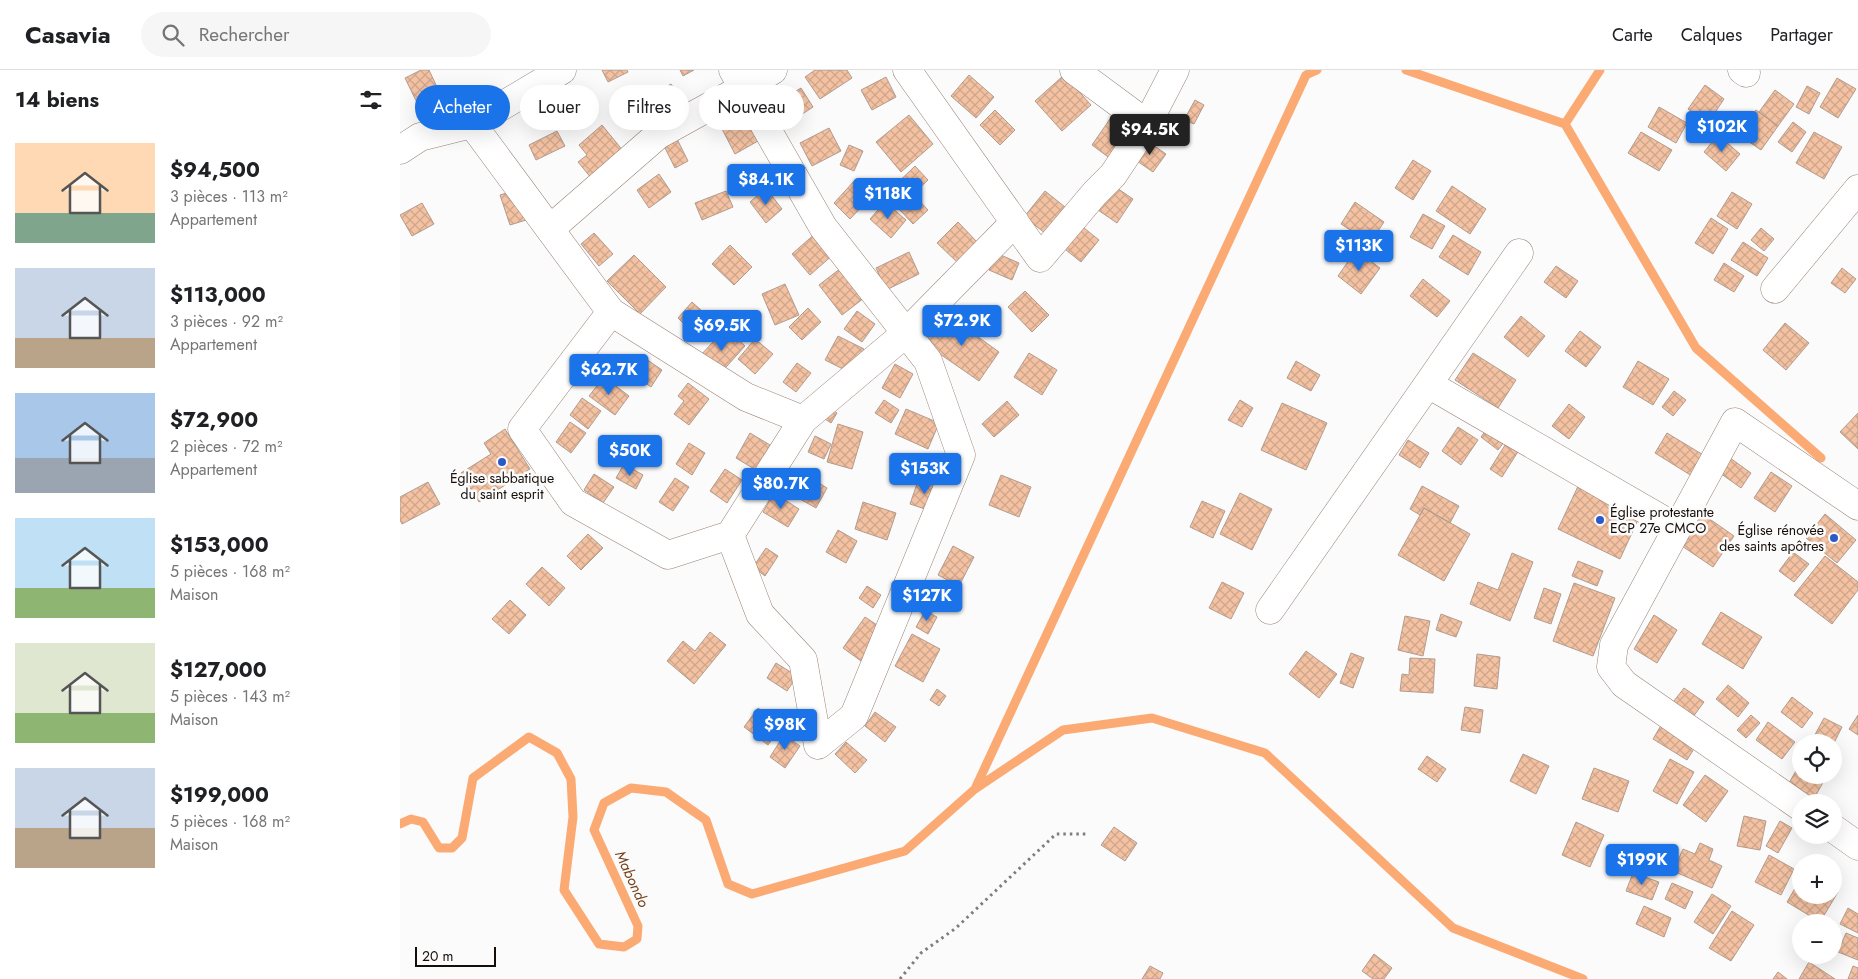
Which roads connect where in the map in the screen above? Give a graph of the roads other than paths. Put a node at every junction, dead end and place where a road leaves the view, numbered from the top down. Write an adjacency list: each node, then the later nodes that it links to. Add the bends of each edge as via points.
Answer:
1 (562, 70): 7 (street)
2 (773, 70): 6 (street)
3 (907, 70): 13 (street)
4 (1074, 70): 8 (street)
5 (1175, 70): 8 (street)
6 (738, 79): 14 (street, via 658,135); 18 (street, via 823,227)
7 (510, 101)
8 (1147, 124): 13 (street, via 1113,175 1040,258)
9 (448, 130): 11 (street, via 420,137)
10 (476, 130): 14 (street)
11 (400, 150)
12 (1858, 189): 16 (street)
13 (1015, 222): 18 (street)
14 (550, 229): 17 (street)
15 (1519, 253): 19 (street)
16 (1775, 289)
17 (611, 312): 20 (street, via 746,397); 23 (street, via 522,428 573,502 668,555)
18 (906, 333): 20 (street); 23 (street, via 928,361 961,455 854,716 818,745 803,660 760,614)
19 (1428, 384): 22 (street); 24 (street)
20 (803, 420): 23 (street)
21 (1858, 506): 22 (street, via 1735,422)
22 (1677, 528): 25 (street, via 1614,644 1611,667 1624,684)
23 (730, 535)
24 (1270, 610)
25 (1792, 801)
26 (1842, 835): 27 (street)
27 (1858, 846)

